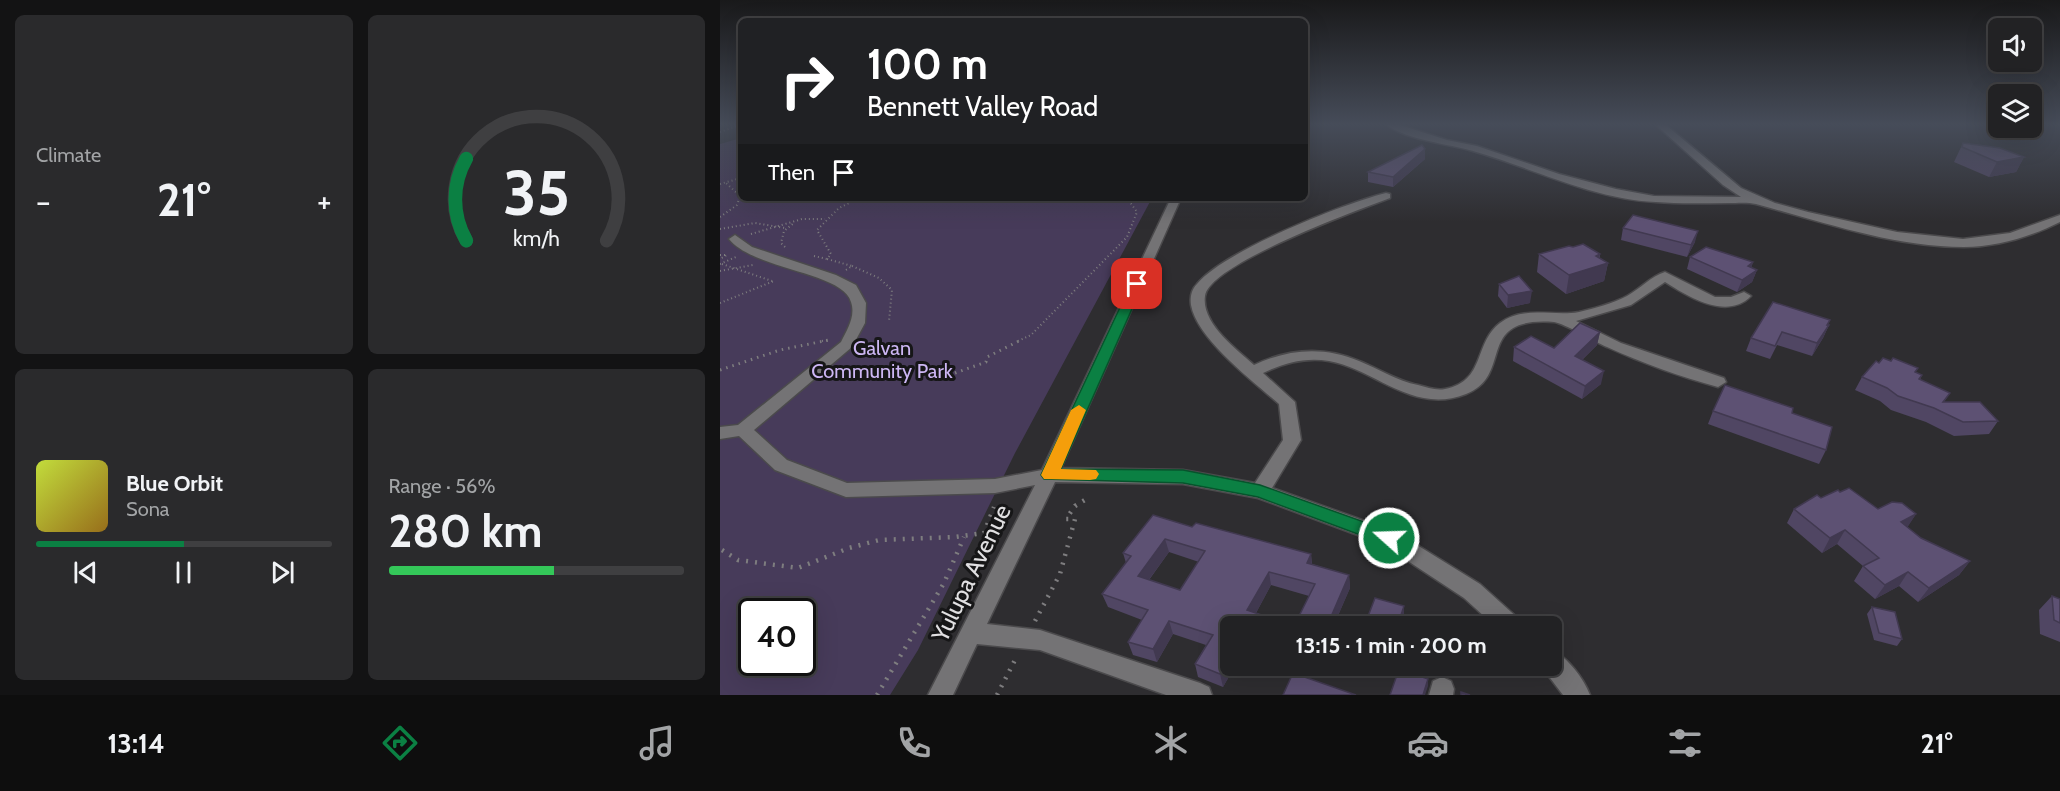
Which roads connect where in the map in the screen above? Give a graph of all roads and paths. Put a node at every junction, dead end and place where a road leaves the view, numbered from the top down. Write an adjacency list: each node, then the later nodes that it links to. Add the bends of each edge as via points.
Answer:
1 (1501, 157): 8 (street, via 1555,176 1654,199)
2 (1699, 157): 8 (street)
3 (738, 179): 4 (path)
4 (725, 182): 5 (path); 6 (path)
5 (720, 184)
6 (738, 194)
7 (1386, 196): 36 (street, via 1326,217 1237,260 1200,288 1199,310 1209,326)
8 (1755, 200): 14 (street, via 1854,226 1965,243 2030,232)
9 (738, 201): 13 (path)
10 (854, 201): 15 (path)
11 (1129, 201): 37 (path, via 1137,212 1127,237 1031,335 987,357 986,362)
12 (1175, 201): 41 (street, Yulupa Avenue)
13 (720, 217)
14 (2060, 218)
15 (825, 219): 16 (path); 24 (path, via 817,230 831,254)
16 (796, 221): 17 (path); 18 (path)
17 (776, 226): 18 (path); 19 (path, via 755,223); 20 (path)
18 (785, 228): 21 (path, via 781,243)
19 (720, 229)
20 (735, 239): 25 (street, via 748,250)
21 (790, 249)
22 (805, 254): 24 (path)
23 (720, 259): 27 (path)
24 (827, 259): 26 (path)
25 (775, 261): 27 (path); 29 (street)
26 (852, 266): 29 (path); 33 (path, via 879,278 892,290)
27 (735, 268): 28 (path); 31 (path, via 774,281)
28 (720, 271)
29 (831, 278): 34 (street, via 851,288 859,303 858,323)
30 (1744, 296): 32 (street, via 1735,301 1711,302 1665,276 1631,300 1573,317)
31 (720, 303)
32 (1558, 316): 36 (street, via 1523,317 1507,324 1496,333 1481,376 1442,395 1405,388 1326,354 1298,355); 38 (street, via 1621,349)
33 (889, 321)
34 (848, 344): 35 (path, via 834,339 815,341); 39 (street)
35 (720, 370)
36 (1254, 371): 42 (street, via 1287,402 1292,440)
37 (955, 373)
38 (1718, 382)
39 (743, 430): 40 (street); 41 (street, via 781,465 846,490 995,486)
40 (720, 433)
41 (1050, 475): 42 (street, via 1183,477); 48 (street, Yulupa Avenue)
42 (1260, 491): 47 (street, via 1389,538 1472,591)
43 (1088, 498): 49 (path, via 1075,506 1066,519 1075,519 1060,574)
44 (994, 507): 45 (path, via 984,533)
45 (964, 536): 46 (path, via 879,540 798,568 738,560); 51 (path, via 944,583)
46 (722, 550)
47 (1500, 616)
48 (971, 633): 49 (street); 52 (street, Yulupa Avenue)
49 (1026, 638): 53 (path); 54 (street)
50 (1562, 675): 55 (street)
51 (877, 695)
52 (940, 695)
53 (997, 695)
54 (1200, 695)
55 (1578, 695)

